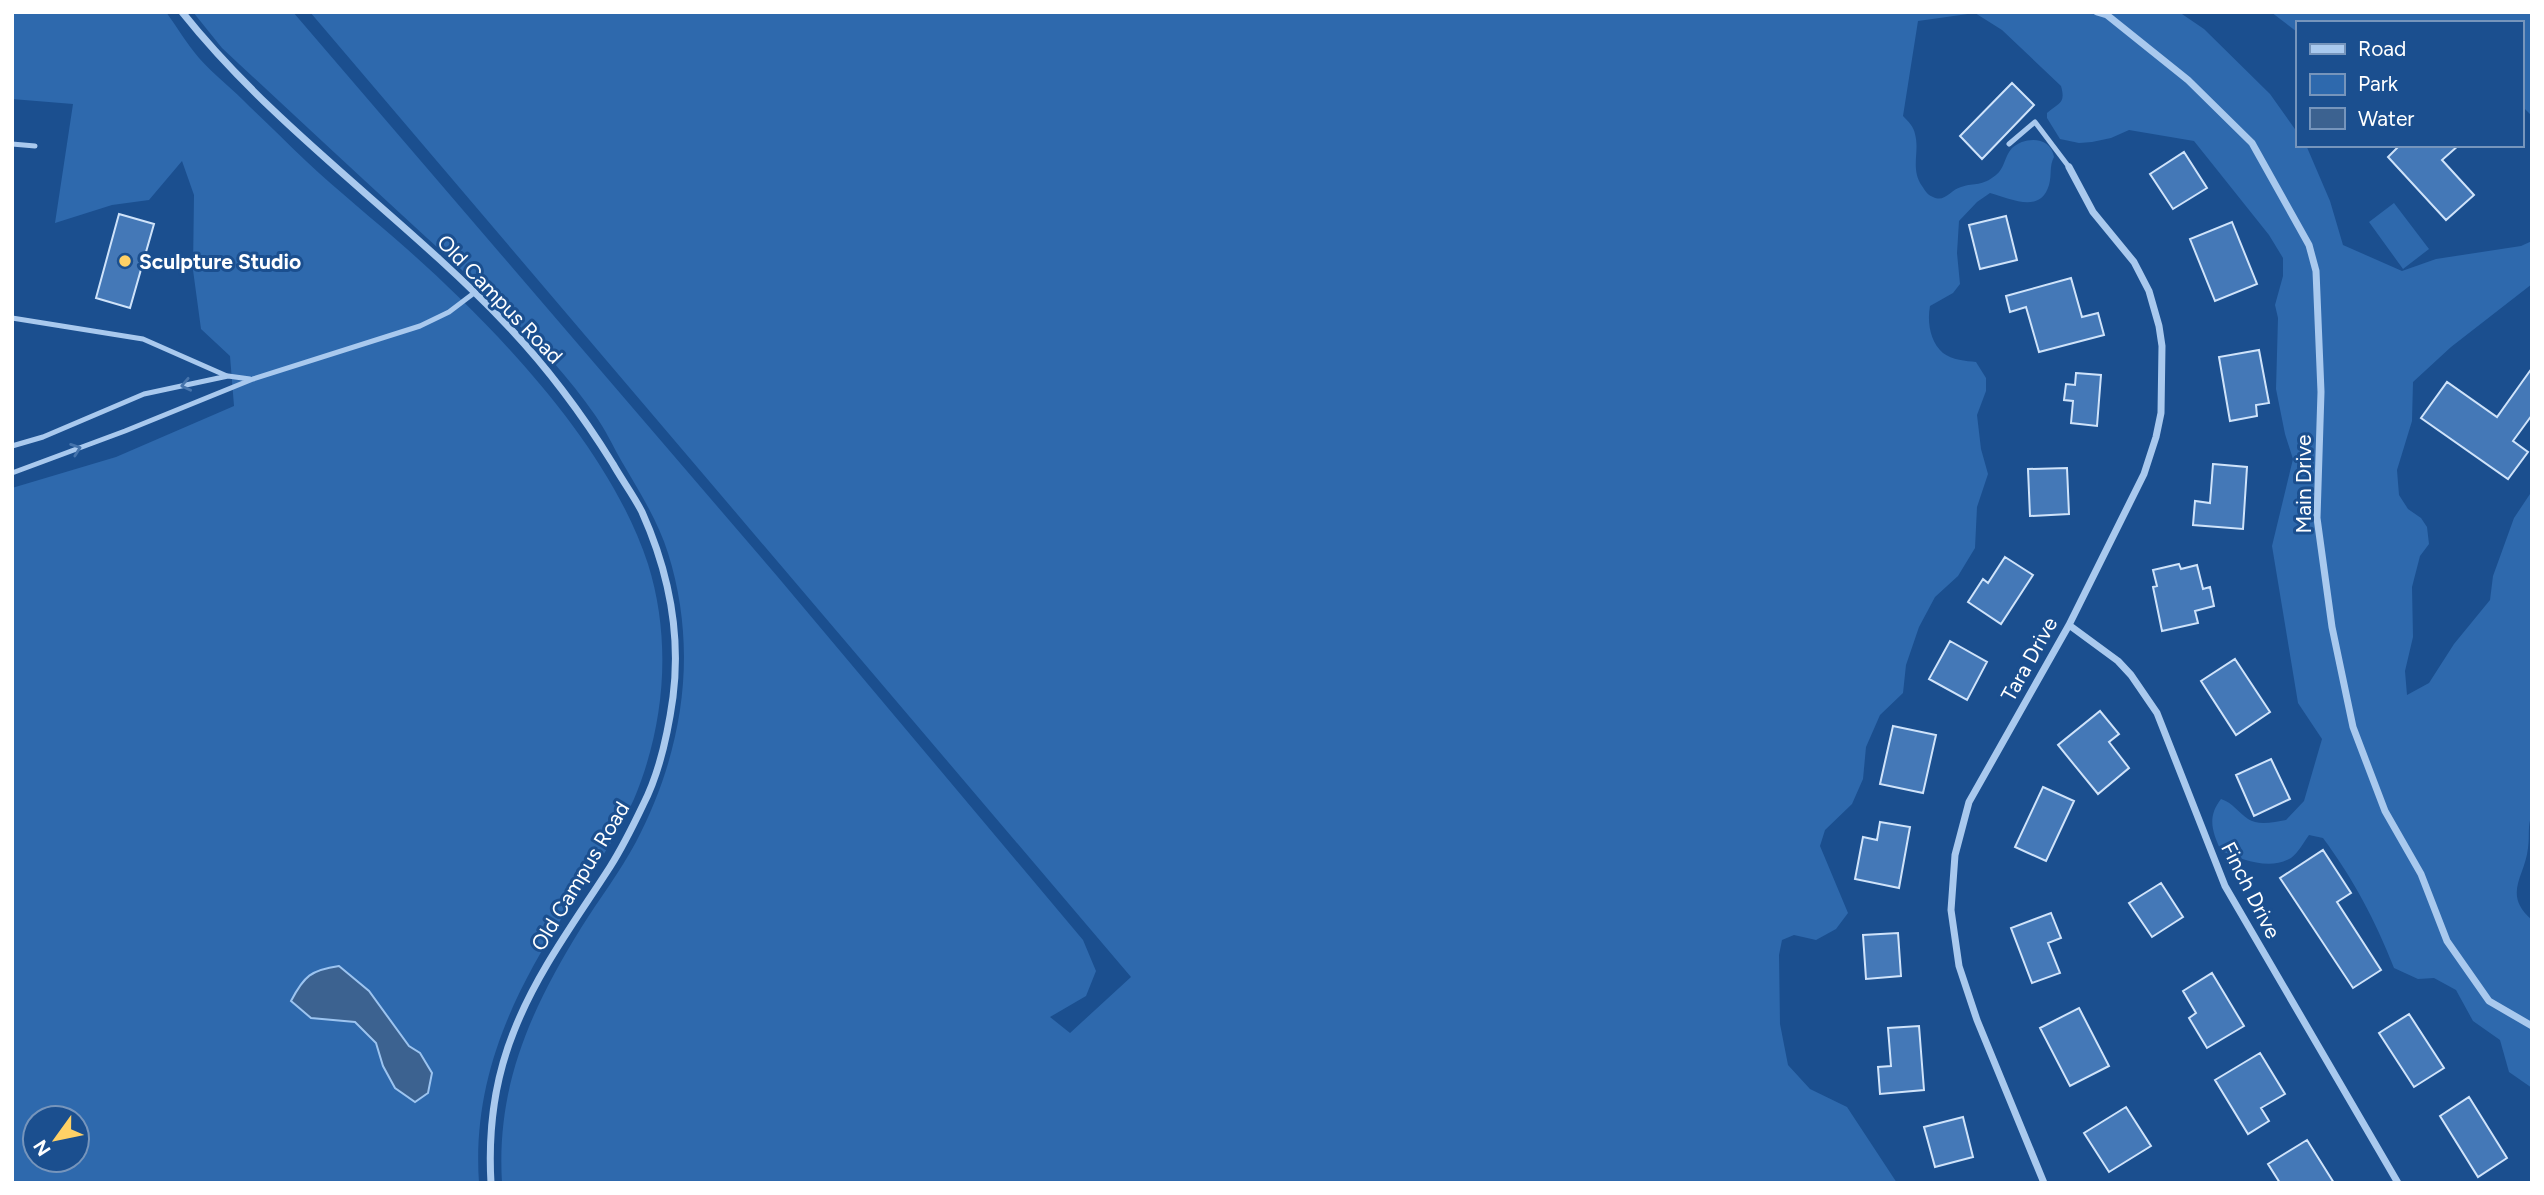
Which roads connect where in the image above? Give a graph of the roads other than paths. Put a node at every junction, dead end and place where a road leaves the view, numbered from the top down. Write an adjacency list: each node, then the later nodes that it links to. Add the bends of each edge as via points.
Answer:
1 (183, 12): 7 (street, Old Campus Road, via 215,53 305,141)
2 (2097, 12): 14 (street, Main Drive, via 2107,15 2188,80 2252,143 2309,245 2316,271 2321,392 2317,518 2332,627 2353,727 2385,811 2421,874 2447,942 2489,1001)
3 (12, 144): 5 (lane)
4 (2009, 144): 6 (lane, via 2035,122)
5 (35, 146)
6 (2070, 167): 13 (street, Tara Drive, via 2093,212 2134,262 2149,291 2159,326 2163,368 2161,413 2152,454)
7 (474, 293): 10 (lane, via 420,326); 15 (street, Old Campus Road, via 560,386 640,509 660,557 677,667 661,757 646,801 539,978 514,1030 493,1113)
8 (12, 318): 9 (lane, via 143,339)
9 (228, 376): 10 (lane); 11 (lane, one-way to 11, via 144,394)
10 (253, 379): 12 (lane, one-way to 10)
11 (12, 446)
12 (12, 473)
13 (2069, 625): 16 (street, Tara Drive, via 1969,802 1955,855 1951,910 1959,966 1973,1009); 17 (street, Finch Drive, via 2132,675 2157,713 2225,886)
14 (2532, 1026)
15 (491, 1183)
16 (2044, 1183)
17 (2398, 1183)

